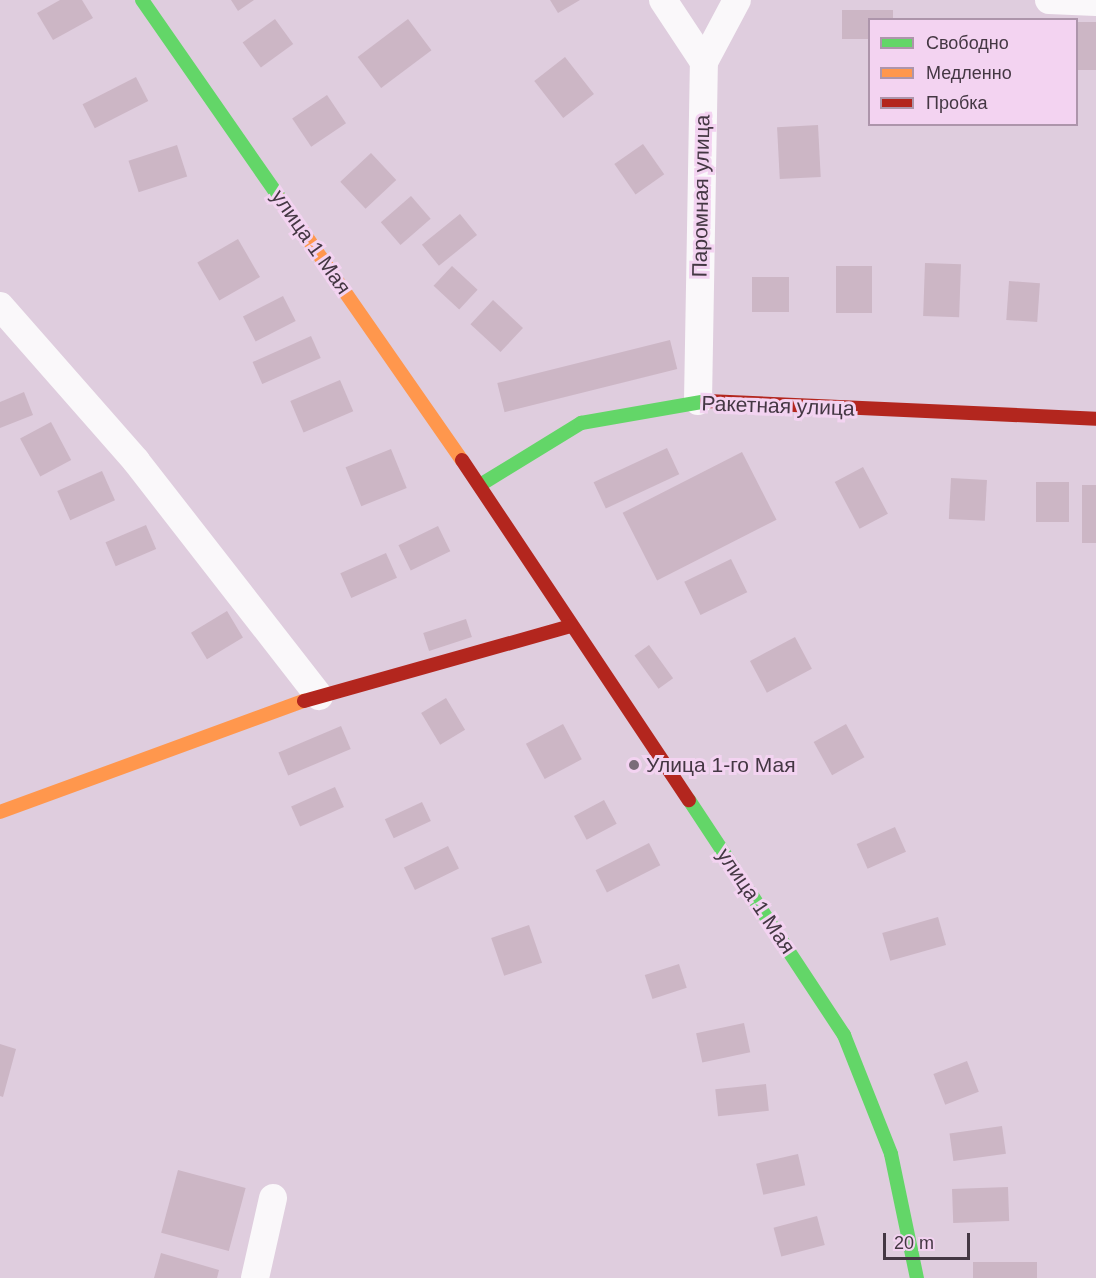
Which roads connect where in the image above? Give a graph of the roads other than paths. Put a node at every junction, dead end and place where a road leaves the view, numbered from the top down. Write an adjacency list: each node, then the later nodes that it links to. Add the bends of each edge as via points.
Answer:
1 (142, 0): 10 (street, улица 1 Мая)
2 (663, 0): 6 (street)
3 (737, 0): 6 (street, Паромная улица)
4 (1049, 0): 5 (street)
5 (1096, 2)
6 (704, 62): 8 (street, Паромная улица)
7 (0, 306): 12 (street, via 136,461)
8 (698, 401): 9 (street, Ракетная улица); 10 (street, Ракетная улица, via 581,423)
9 (1096, 419)
10 (480, 485): 11 (street, улица 1 Мая)
11 (571, 626): 12 (street); 16 (street, улица 1 Мая, via 844,1035 891,1154)
12 (319, 696): 13 (street)
13 (0, 812)
14 (273, 1198): 15 (street)
15 (255, 1278)
16 (917, 1278)

